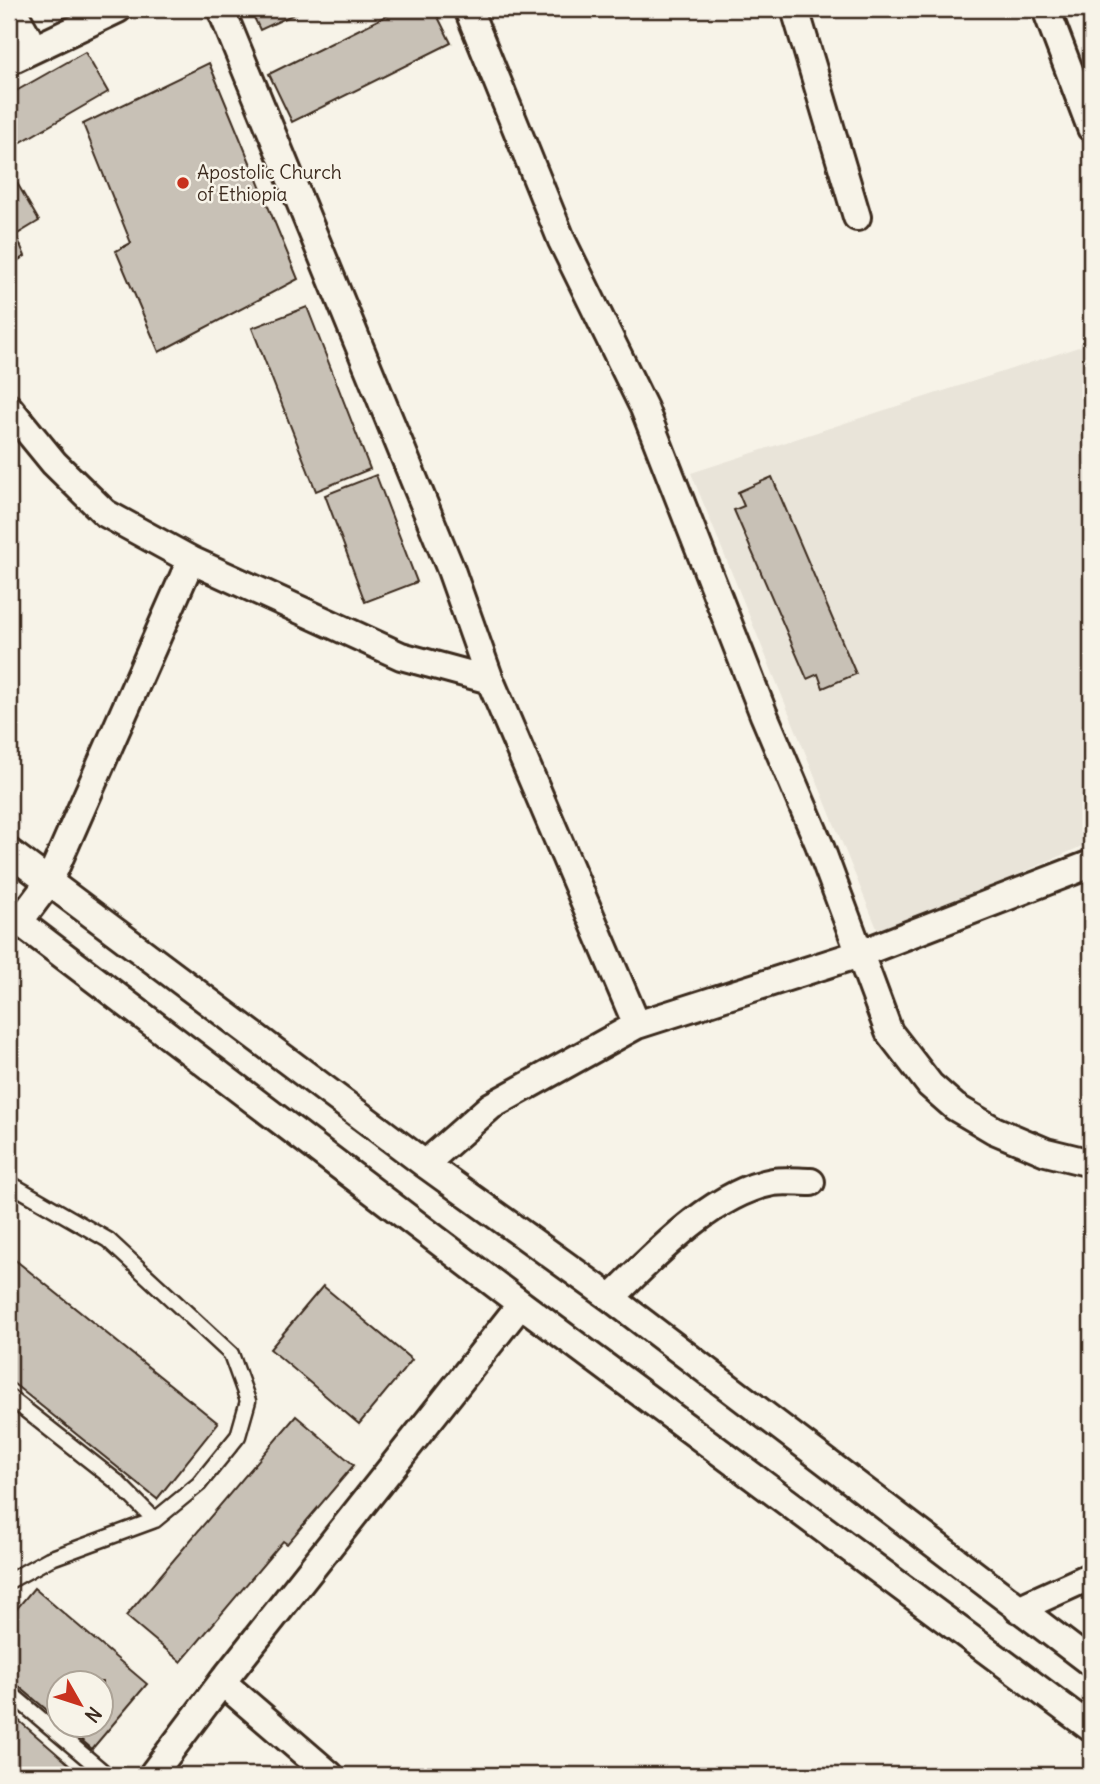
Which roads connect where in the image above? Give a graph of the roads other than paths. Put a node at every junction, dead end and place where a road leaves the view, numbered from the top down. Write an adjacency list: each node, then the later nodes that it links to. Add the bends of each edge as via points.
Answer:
1 (12, 9): 7 (street)
2 (118, 9): 7 (street)
3 (221, 9): 13 (street, via 451,570)
4 (468, 9): 18 (street, via 562,241 644,408)
5 (795, 9): 10 (street)
6 (1046, 9): 9 (street)
7 (34, 48): 8 (street)
8 (9, 61)
9 (1091, 128)
10 (857, 217)
11 (9, 408): 12 (street, via 54,463 105,513)
12 (191, 560): 13 (street, via 401,656); 16 (street)
13 (490, 680): 19 (street)
14 (9, 852): 16 (street)
15 (1091, 864): 18 (street)
16 (49, 882): 17 (street); 21 (street)
17 (14, 918): 25 (street)
18 (859, 954): 19 (street); 20 (street, via 889,1032 930,1085 955,1107 994,1130 1046,1152)
19 (638, 1025): 21 (street, via 491,1106)
20 (1091, 1163)
21 (425, 1164): 24 (street)
22 (811, 1182): 24 (street, via 774,1182 735,1196 661,1249)
23 (9, 1184): 27 (lane, via 108,1240 231,1354 248,1401 238,1436 199,1484)
24 (611, 1298): 30 (street)
25 (521, 1304): 32 (street); 34 (street)
26 (9, 1397): 27 (lane, via 117,1482)
27 (155, 1520): 29 (lane, via 49,1559)
28 (1091, 1576): 30 (street)
29 (9, 1581)
30 (1017, 1609): 31 (street)
31 (1091, 1663)
32 (222, 1682): 36 (street); 37 (street)
33 (9, 1692): 35 (lane)
34 (1091, 1728)
35 (107, 1775)
36 (152, 1775)
37 (330, 1775)

